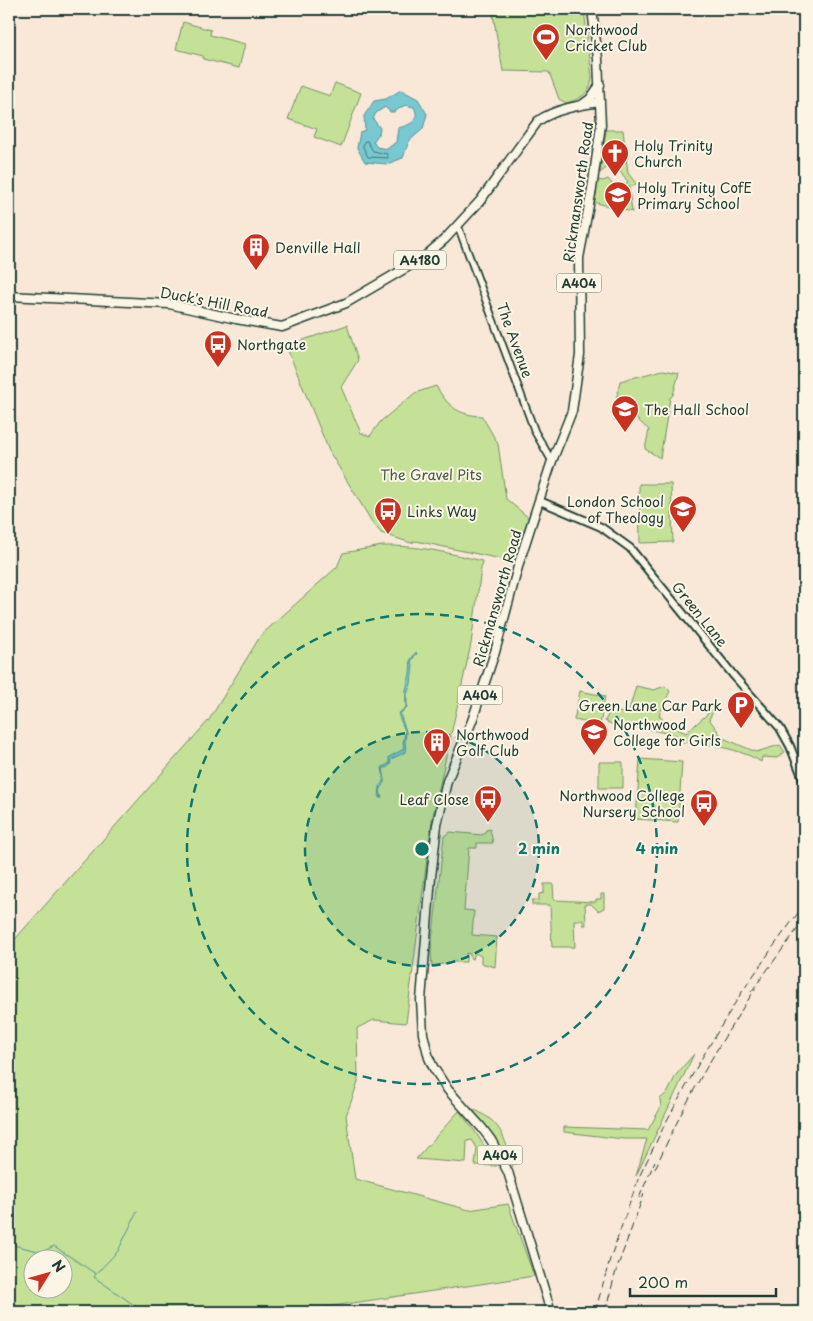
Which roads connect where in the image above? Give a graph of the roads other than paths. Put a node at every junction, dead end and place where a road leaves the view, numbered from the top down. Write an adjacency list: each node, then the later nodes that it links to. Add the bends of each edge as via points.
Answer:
1 (592, 9): 2 (main road, Rickmansworth Road / A404)
2 (600, 84): 3 (main road, Rickmansworth Road / A404); 4 (main road)
3 (600, 102): 4 (main road, Duck's Hill Road / A4180); 7 (main road, Rickmansworth Road / A404, via 601,125 579,258 580,355 572,411)
4 (582, 105): 5 (main road, Duck's Hill Road / A4180, via 538,121)
5 (458, 226): 6 (main road, Duck's Hill Road / A4180, via 423,258 385,282 346,303 282,327 170,304); 7 (street, The Avenue, via 535,432)
6 (9, 296)
7 (552, 461): 8 (main road, Rickmansworth Road / A404)
8 (540, 501): 10 (main road, Green Lane, via 601,527 630,548 780,728); 12 (main road, Rickmansworth Road / A404, via 492,660 441,805 431,877 421,1014 433,1067 448,1090 487,1134 508,1172)
9 (804, 753): 10 (street)
10 (797, 761): 11 (main road, Green Lane)
11 (804, 781)
12 (551, 1312)

